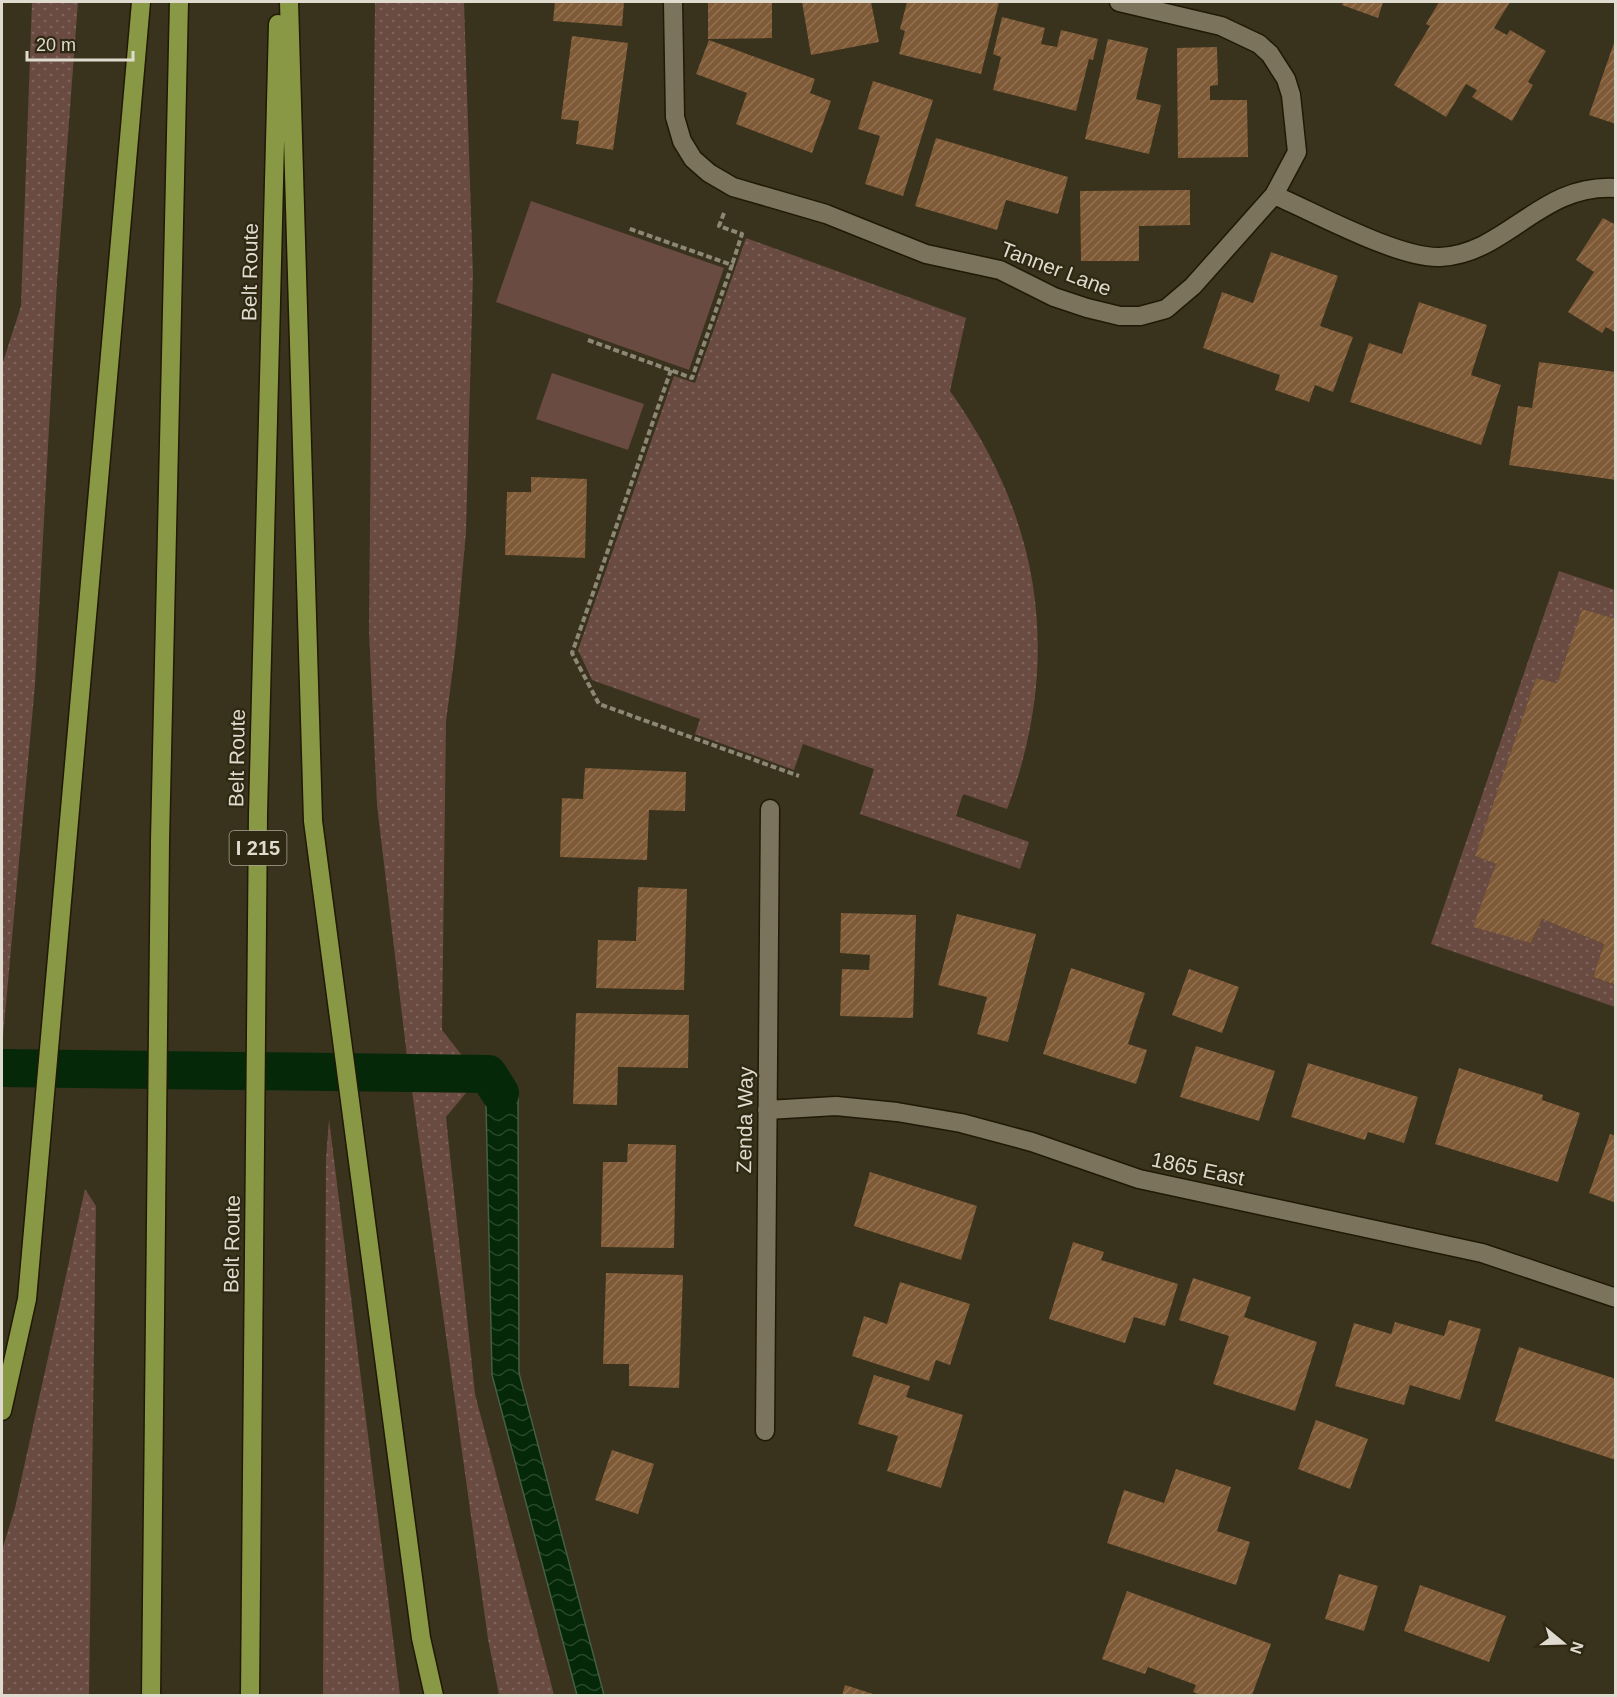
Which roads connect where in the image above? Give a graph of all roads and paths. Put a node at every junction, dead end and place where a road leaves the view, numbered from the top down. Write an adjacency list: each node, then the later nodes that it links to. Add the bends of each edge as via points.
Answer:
1 (141, 2): 18 (highway, via 27,1299)
2 (179, 2): 21 (highway, via 160,829)
3 (279, 2): 22 (highway, Belt Route / I 215, via 258,814)
4 (289, 2): 20 (highway, via 313,821)
5 (673, 2): 7 (street, Tanner Lane, via 678,130 693,159)
6 (1119, 2): 9 (street, Tanner Lane, via 1228,29 1248,37 1270,54 1286,78 1291,95 1297,153)
7 (733, 187): 9 (street, Tanner Lane, via 826,214 926,254 994,268 1054,297 1088,308 1140,316 1177,302); 11 (path, via 719,226 742,234)
8 (1616, 188): 9 (street, via 1594,188 1561,196 1471,250 1438,257 1387,245)
9 (1274, 195)
10 (627, 228): 11 (path)
11 (732, 265): 13 (path, via 692,378)
12 (588, 340): 13 (path)
13 (671, 370): 14 (path, via 572,653 599,704)
14 (799, 776)
15 (770, 809): 16 (street, Zenda Way)
16 (767, 1110): 17 (street, 1865 East, via 836,1106 961,1123 1032,1142 1139,1179 1482,1253); 19 (street, Zenda Way)
17 (1616, 1298)
18 (2, 1411)
19 (765, 1431)
20 (420, 1638): 23 (highway); 24 (highway)
21 (151, 1695)
22 (250, 1695)
23 (426, 1695)
24 (434, 1695)

